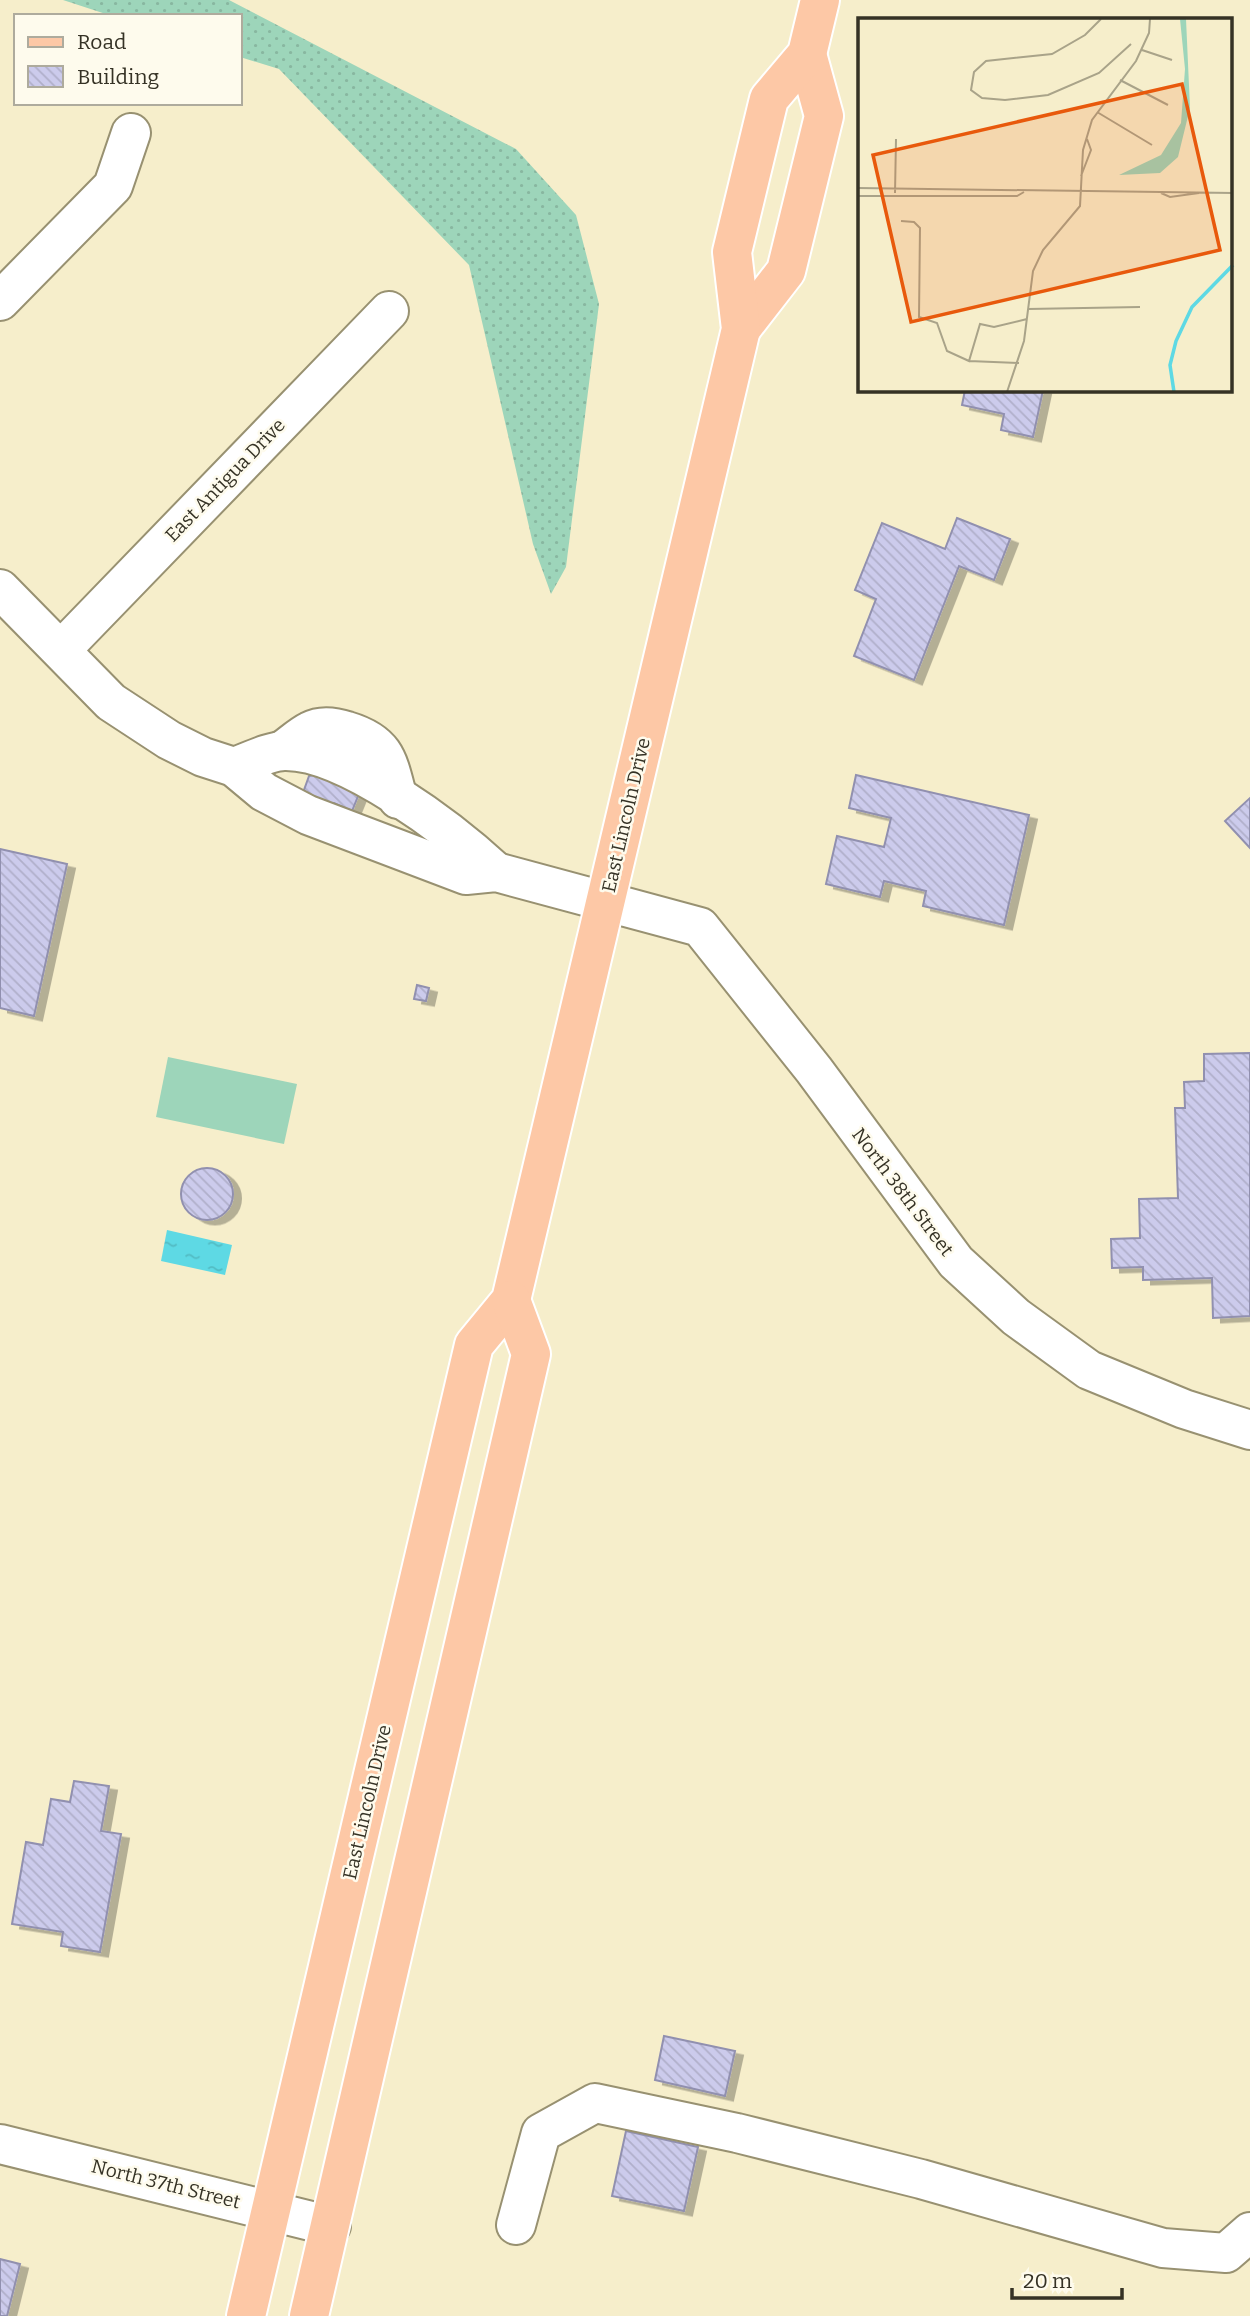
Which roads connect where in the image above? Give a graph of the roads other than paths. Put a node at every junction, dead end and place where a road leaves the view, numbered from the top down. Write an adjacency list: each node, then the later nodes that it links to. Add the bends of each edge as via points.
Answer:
1 (820, 0): 2 (main road, East Lincoln Drive)
2 (807, 54): 6 (main road, East Lincoln Drive, via 769,99 732,252); 6 (main road, East Lincoln Drive, via 824,116 786,271)
3 (131, 132): 4 (street, via 113,186)
4 (0, 301)
5 (389, 311): 8 (street, East Antigua Drive)
6 (741, 329): 11 (main road, East Lincoln Drive)
7 (0, 589): 8 (street)
8 (61, 650): 9 (street, via 111,702 169,740)
9 (234, 767): 10 (street, via 264,792 308,815 466,875); 10 (street, via 283,750 311,730 325,727 371,738 388,763 398,799)
10 (516, 877): 11 (street)
11 (606, 902): 12 (main road, East Lincoln Drive); 13 (street, North 38th Street, via 700,928 814,1070 956,1262 1016,1317 1089,1370)
12 (511, 1300): 15 (main road, East Lincoln Drive, via 474,1345); 17 (main road, via 531,1354)
13 (1250, 1430)
14 (0, 2144): 15 (street, North 37th Street)
15 (271, 2210): 17 (street, North 37th Street); 19 (main road, East Lincoln Drive)
16 (516, 2225): 18 (street, via 541,2133 595,2103 921,2179 1163,2248 1226,2253)
17 (331, 2226): 20 (main road)
18 (1250, 2232)
19 (246, 2316)
20 (309, 2316)

